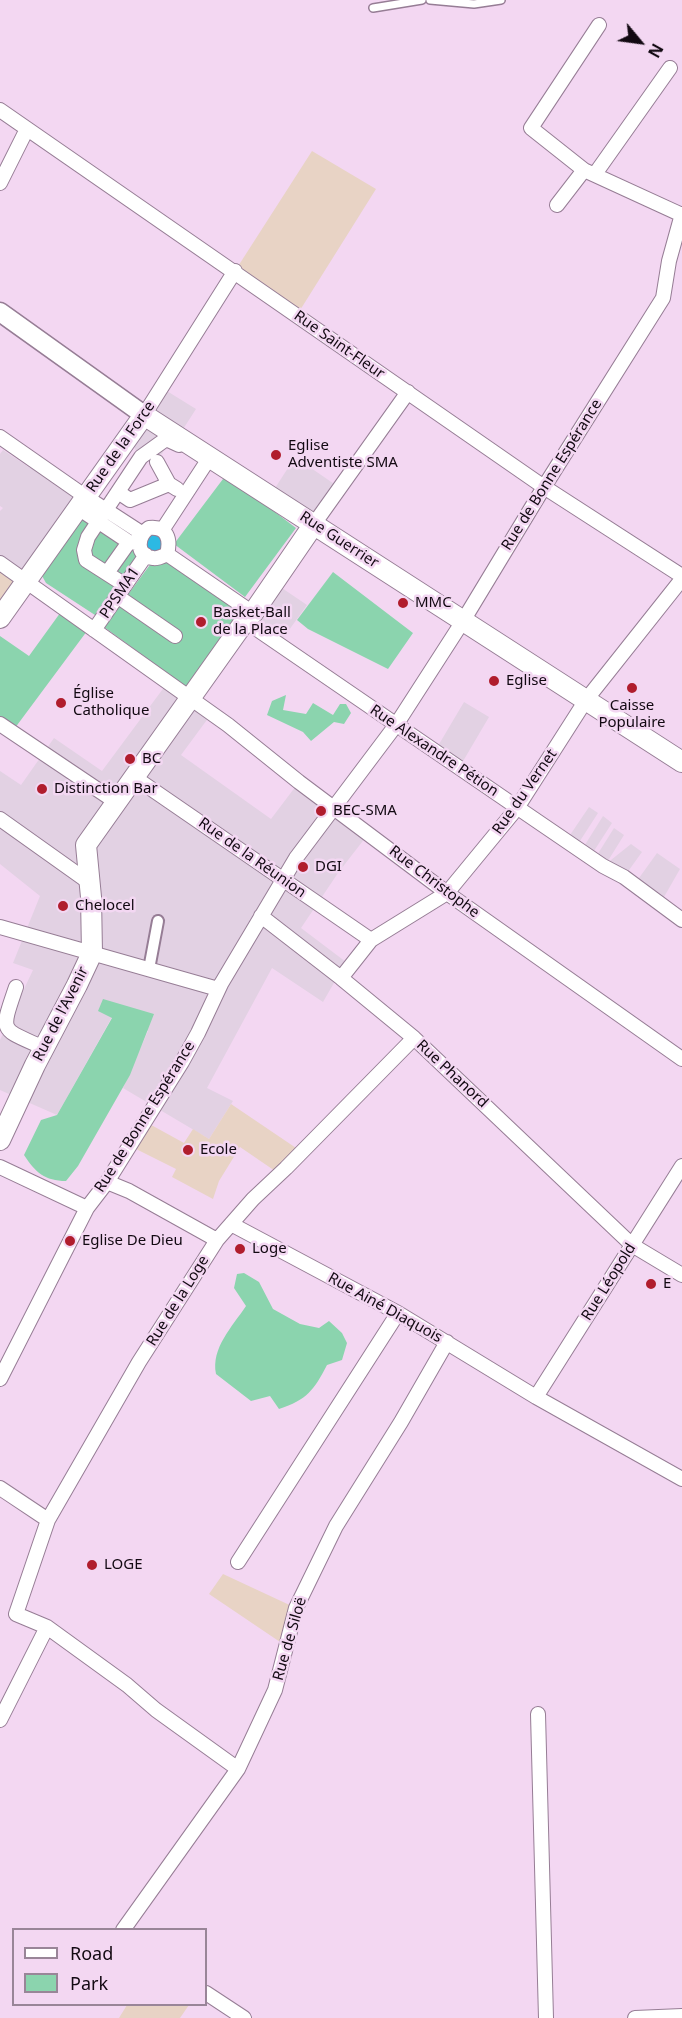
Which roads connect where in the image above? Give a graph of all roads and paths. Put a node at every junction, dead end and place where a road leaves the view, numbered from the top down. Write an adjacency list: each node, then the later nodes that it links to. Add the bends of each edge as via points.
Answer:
1 (422, 0): 4 (lane)
2 (430, 0): 3 (lane, via 474,4)
3 (501, 0)
4 (372, 8)
5 (599, 25): 9 (street, via 531,128)
6 (670, 69): 9 (street)
7 (0, 110): 8 (street, Rue Saint-Fleur)
8 (27, 129): 10 (street); 14 (street, Rue Saint-Fleur)
9 (589, 172): 11 (street); 12 (street)
10 (0, 183)
11 (557, 205)
12 (682, 215): 13 (street, Rue de Bonne Espérance)
13 (676, 263): 22 (street, Rue de Bonne Espérance, via 663,298)
14 (235, 271): 16 (street, Rue Saint-Fleur); 17 (street, Rue de la Force)
15 (0, 312): 17 (street, Rue Guerrier)
16 (408, 392): 22 (street, Rue Saint-Fleur); 27 (street)
17 (144, 415): 19 (main road, Rue Guerrier); 25 (main road, Rue de la Force)
18 (0, 437): 25 (street)
19 (208, 460): 23 (street, via 166,439 141,457); 24 (street); 27 (main road, Rue Guerrier)
20 (157, 462): 21 (street)
21 (169, 484): 23 (street, via 130,500); 24 (street)
22 (544, 487): 33 (street, Rue Saint-Fleur); 38 (street, Rue de Bonne Espérance)
23 (118, 492): 26 (street)
24 (185, 494): 28 (street)
25 (82, 503): 26 (street); 34 (main road, Rue de la Force)
26 (102, 516): 29 (street); 32 (street, via 84,550 86,560)
27 (314, 524): 36 (main road, Rue de l'Avenir); 38 (main road, Rue Guerrier)
28 (163, 529): 29 (street, via 149,528); 30 (street, via 169,537)
29 (139, 543): 30 (street, via 154,558); 32 (street); 35 (street, PPSMA1)
30 (167, 554): 36 (street)
31 (0, 563): 34 (street, Rue Christophe)
32 (107, 573): 35 (street)
33 (682, 577): 42 (street, Rue du Vernet)
34 (25, 583): 37 (main road, Rue de la Force); 39 (street, Rue Christophe)
35 (121, 590): 39 (street, PPSMA1); 40 (street)
36 (249, 617): 41 (main road, Rue de l'Avenir); 44 (street, Rue Alexandre Pétion)
37 (0, 618)
38 (463, 621): 42 (main road, Rue Guerrier); 44 (street, Rue de Bonne Espérance)
39 (94, 630): 41 (street, Rue Christophe)
40 (175, 636)
41 (191, 698): 46 (main road, Rue de l'Avenir); 48 (street, Rue Christophe)
42 (586, 700): 45 (main road, Rue Guerrier); 49 (street, Rue du Vernet)
43 (0, 724): 47 (street)
44 (396, 725): 48 (street, Rue de Bonne Espérance); 49 (street, Rue Alexandre Pétion)
45 (682, 762)
46 (134, 777): 47 (main road, Rue de l'Avenir); 51 (street, Rue de la Réunion)
47 (116, 802): 52 (main road, Rue de l'Avenir, via 86,845)
48 (335, 808): 51 (street, Rue de Bonne Espérance); 53 (street, Rue Christophe)
49 (517, 808): 53 (street, Rue du Vernet); 55 (street, Rue Alexandre Pétion)
50 (0, 819): 52 (street)
51 (282, 880): 54 (street, Rue de Bonne Espérance); 58 (street, Rue de la Réunion)
52 (90, 883): 59 (main road, Rue de l'Avenir)
53 (447, 893): 58 (street, Rue du Vernet); 66 (street, Rue Christophe)
54 (261, 916): 61 (street, Rue Phanord); 63 (street, Rue de Bonne Espérance)
55 (682, 920)
56 (158, 921): 60 (street)
57 (0, 927): 59 (street)
58 (371, 940): 61 (street, Rue du Vernet)
59 (92, 953): 60 (street); 65 (main road, Rue de l'Avenir)
60 (149, 969): 63 (street)
61 (342, 978): 64 (street, Rue Phanord)
62 (16, 987): 65 (street, via 4,1025 9,1032)
63 (218, 989): 70 (street, Rue de Bonne Espérance, via 182,1062)
64 (414, 1038): 72 (street, Rue de la Loge); 74 (street, Rue Phanord)
65 (44, 1048): 67 (main road, Rue de l'Avenir)
66 (682, 1059)
67 (0, 1140)
68 (682, 1166): 74 (street, Rue Léopold)
69 (0, 1167): 71 (street)
70 (106, 1182): 71 (street, Rue de Bonne Espérance); 73 (street)
71 (87, 1208): 78 (street, Rue de Bonne Espérance)
72 (231, 1224): 73 (street, Rue de la Loge); 76 (street, Rue Ainé Diaquois)
73 (217, 1240): 82 (street, Rue de la Loge, via 139,1362)
74 (632, 1245): 75 (street, Rue Phanord); 79 (street, Rue Léopold)
75 (682, 1275)
76 (398, 1313): 77 (street, Rue Ainé Diaquois); 83 (street)
77 (447, 1342): 79 (street, Rue Ainé Diaquois); 87 (street, Rue de Siloë, via 336,1526 296,1608 275,1690)
78 (0, 1379)
79 (536, 1397): 80 (street, Rue Ainé Diaquois)
80 (682, 1479)
81 (0, 1488): 82 (street)
82 (48, 1520): 84 (street, Rue de la Loge, via 16,1614)
83 (238, 1562)
84 (47, 1627): 86 (street); 87 (street)
85 (538, 1714): 93 (street)
86 (0, 1720)
87 (238, 1769): 88 (street, Rue de Siloë)
88 (124, 1928)
89 (207, 1994): 92 (street)
90 (682, 2004): 91 (street)
91 (682, 2017): 94 (street)
92 (244, 2018)
93 (546, 2018)
94 (635, 2018)

